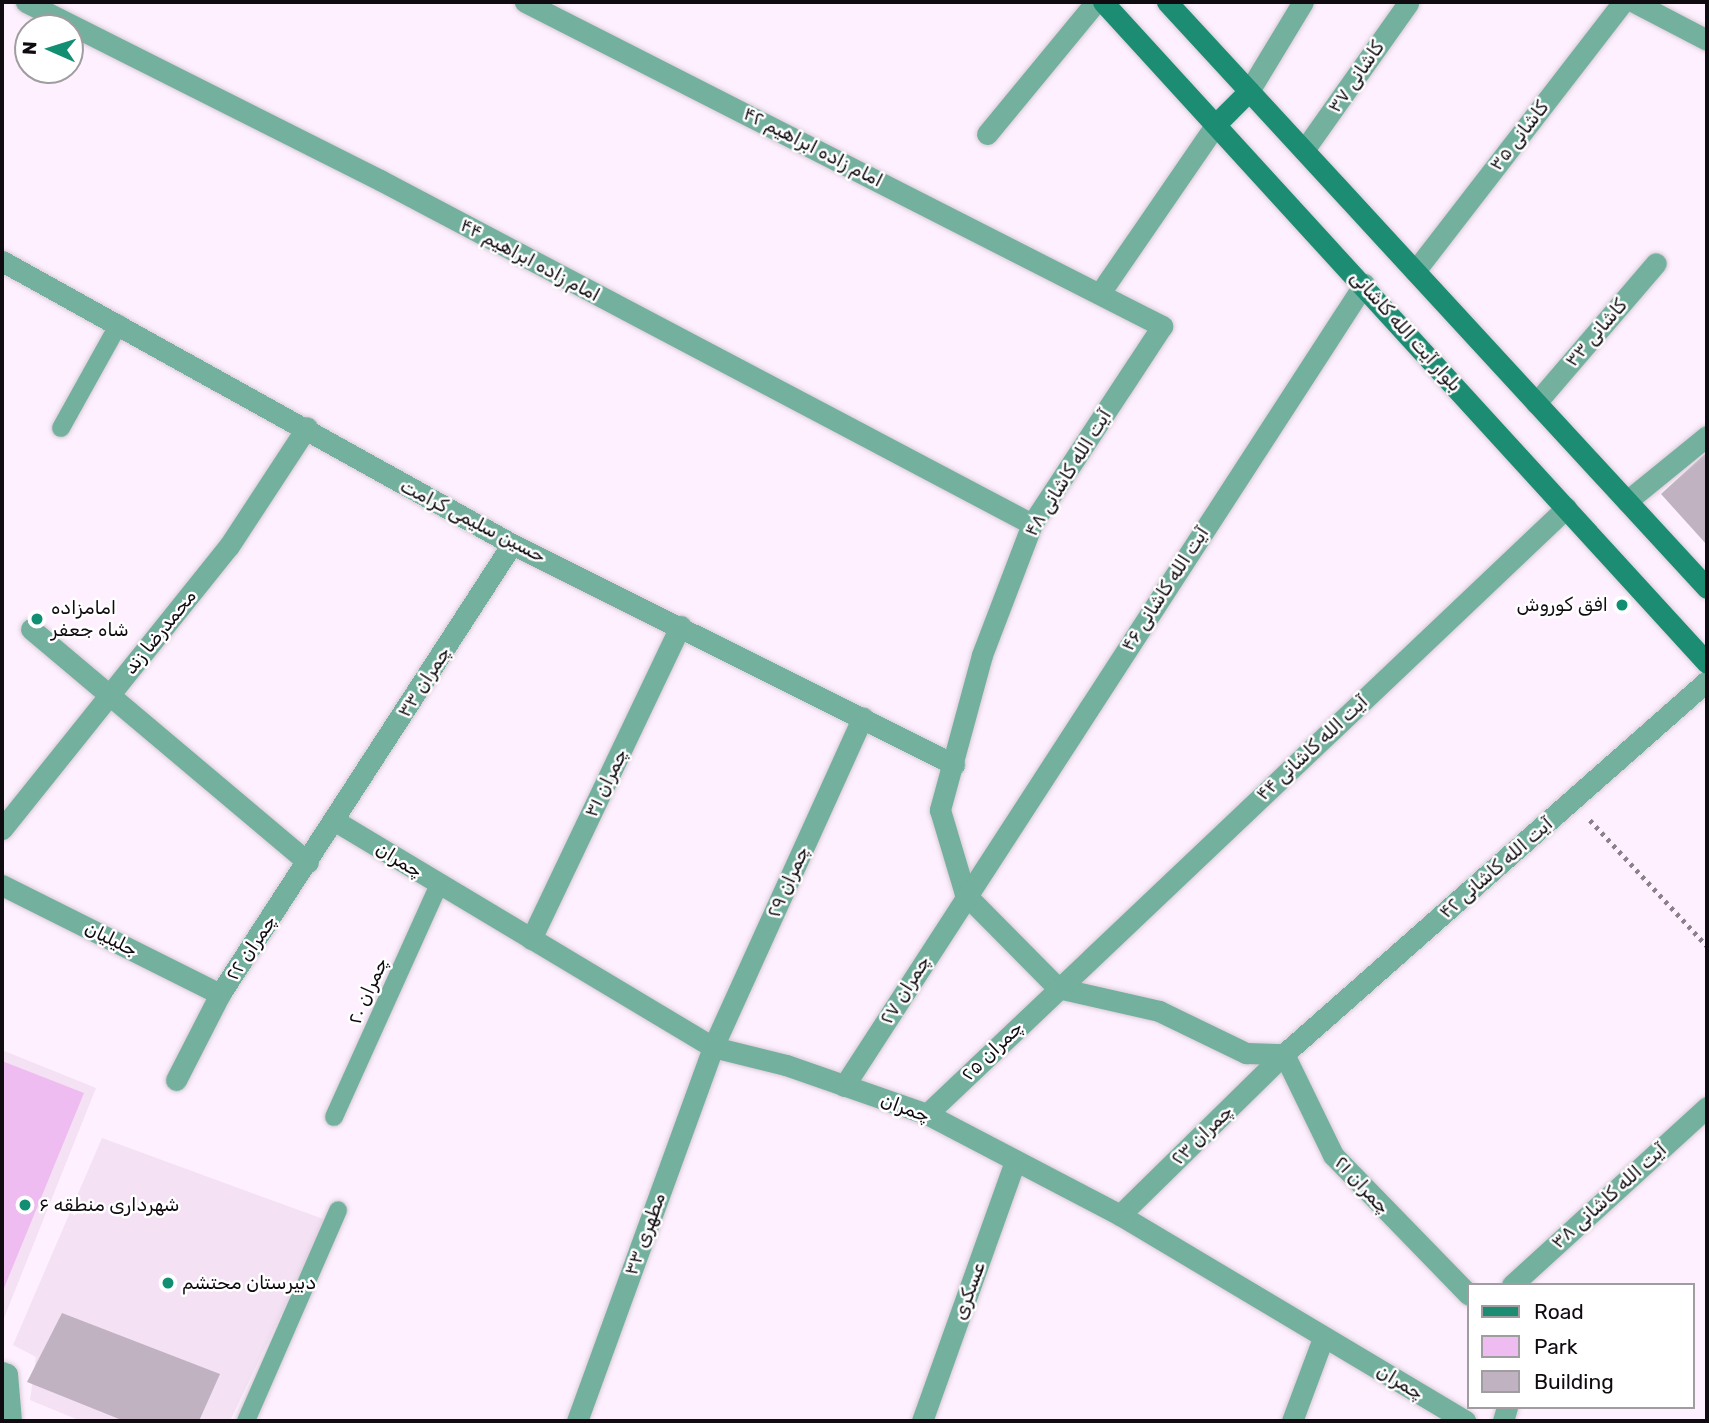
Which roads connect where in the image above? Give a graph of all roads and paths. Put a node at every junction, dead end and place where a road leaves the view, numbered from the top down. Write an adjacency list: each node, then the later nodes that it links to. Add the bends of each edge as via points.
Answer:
1 (26, 2): 28 (street, امام زاده ابراهیم ۴۴, via 380,180)
2 (525, 2): 20 (street, امام زاده ابراهیم ۴۲)
3 (1096, 2): 14 (street)
4 (1103, 2): 13 (main road, بلوار آیت الله کاشانی)
5 (1167, 2): 12 (main road)
6 (1303, 2): 12 (street)
7 (1623, 2): 18 (street, کاشانی ۳۵)
8 (1634, 2): 10 (street)
9 (1408, 3): 15 (street, کاشانی ۳۷)
10 (1665, 8): 11 (street)
11 (1707, 40)
12 (1249, 92): 13 (main road); 15 (main road)
13 (1217, 123): 19 (main road, بلوار آیت الله کاشانی); 20 (street)
14 (987, 134)
15 (1304, 150): 18 (main road)
16 (2, 261): 21 (street, حسین سلیمی کرامت)
17 (1656, 263): 22 (street, کاشانی ۳۳)
18 (1415, 271): 22 (main road)
19 (1364, 284): 27 (main road, بلوار آیت الله کاشانی); 44 (street, آیت الله کاشانی ۴۶)
20 (1100, 293): 28 (street, آیت الله کاشانی ۴۸, via 1162,326)
21 (119, 324): 23 (street, حسین سلیمی کرامت); 24 (lane)
22 (1536, 403): 26 (main road)
23 (306, 426): 29 (street, حسین سلیمی کرامت); 35 (street, محمدرضا زند, via 229,546)
24 (61, 428)
25 (1707, 436): 26 (street)
26 (1627, 500): 30 (main road)
27 (1566, 508): 33 (main road, بلوار آیت الله کاشانی); 47 (street, آیت الله کاشانی ۴۴)
28 (1032, 524): 37 (street, آیت الله کاشانی ۴۸, via 982,656)
29 (512, 544): 31 (street, حسین سلیمی کرامت); 39 (street, چمران ۳۳)
30 (1707, 588)
31 (680, 626): 36 (street, حسین سلیمی کرامت); 45 (street, چمران ۳۱)
32 (31, 629): 35 (street)
33 (1707, 663)
34 (1707, 681): 38 (street, آیت الله کاشانی ۴۲)
35 (111, 694): 40 (street, محمدرضا زند); 41 (street)
36 (863, 717): 37 (street, حسین سلیمی کرامت); 49 (street, چمران ۲۹)
37 (954, 764): 44 (street, آیت الله کاشانی ۴۸, via 940,810)
38 (1573, 801): 46 (path); 50 (street, آیت الله کاشانی ۴۲)
39 (335, 821): 41 (street, چمران ۲۲); 42 (street, چمران)
40 (2, 828)
41 (308, 862): 48 (street, چمران ۲۲)
42 (439, 884): 45 (street, چمران); 55 (lane, چمران ۲۰)
43 (2, 885): 48 (street, جلیلیان)
44 (965, 894): 47 (street); 52 (street, چمران ۲۷)
45 (531, 939): 49 (street, چمران)
46 (1707, 946)
47 (1058, 988): 50 (street, via 1159,1011 1246,1053); 54 (street, چمران ۲۵)
48 (220, 994): 51 (street, چمران ۲۲)
49 (713, 1047): 52 (street, چمران); 65 (street, مطهری ۳۳)
50 (1283, 1054): 58 (street, چمران ۲۳); 60 (street, چمران ۲۱, via 1333,1155)
51 (176, 1080)
52 (844, 1086): 54 (street, چمران)
53 (1707, 1107): 59 (street, آیت الله کاشانی ۳۸)
54 (927, 1114): 56 (street, چمران)
55 (334, 1117)
56 (1015, 1161): 58 (street, چمران); 66 (street, عسکری)
57 (338, 1210): 64 (lane)
58 (1120, 1215): 61 (street, چمران)
59 (1514, 1283)
60 (1468, 1294)
61 (1323, 1338): 67 (street); 68 (street, چمران)
62 (2, 1372): 63 (street, via 7,1374)
63 (11, 1421)
64 (246, 1421)
65 (578, 1421)
66 (922, 1421)
67 (1292, 1421)
68 (1465, 1421)

